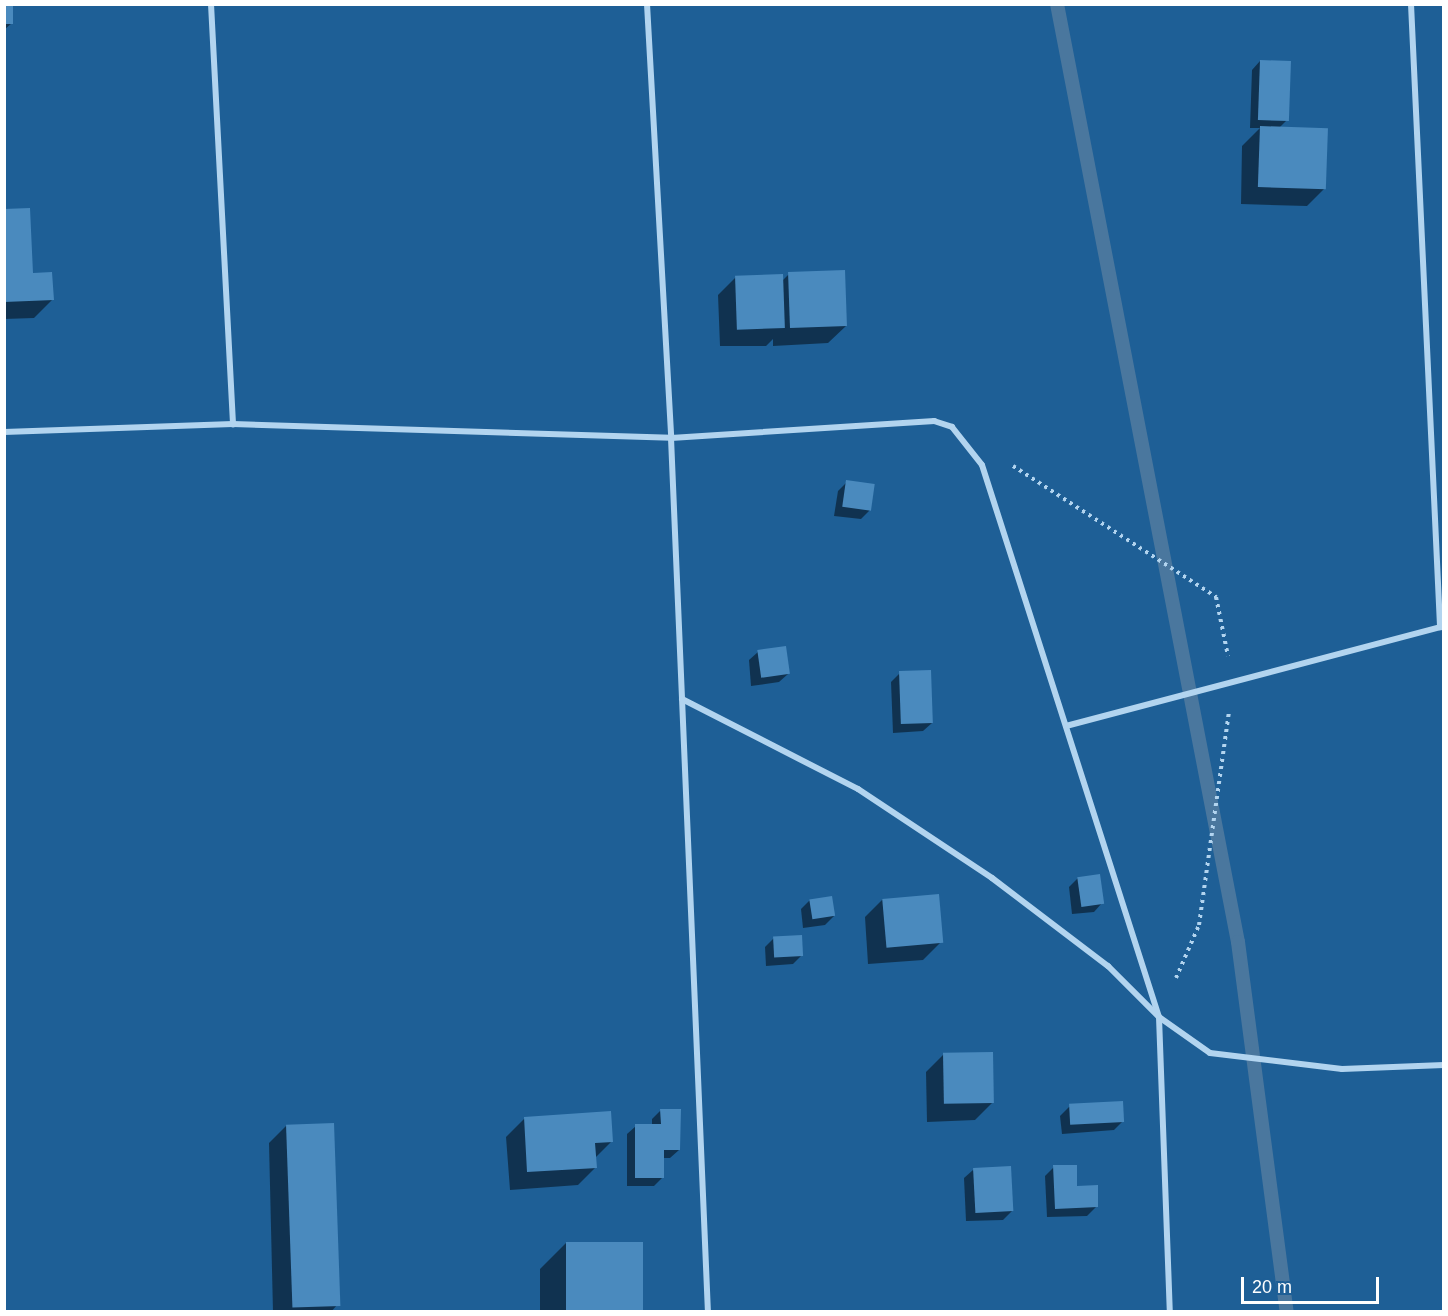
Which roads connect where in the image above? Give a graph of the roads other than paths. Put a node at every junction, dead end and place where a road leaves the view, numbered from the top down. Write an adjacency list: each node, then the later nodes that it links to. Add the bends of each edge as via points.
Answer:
1 (211, 4): 4 (street)
2 (647, 4): 6 (street)
3 (1411, 4): 7 (street)
4 (233, 424): 5 (street); 6 (street)
5 (4, 432)
6 (671, 438): 8 (street); 9 (street, via 934,421 952,427 982,465)
7 (1442, 627): 9 (street)
8 (682, 699): 10 (street, via 858,789 992,878 1108,966); 12 (street)
9 (1066, 726): 10 (street)
10 (1159, 1017): 11 (street, via 1210,1053 1342,1069); 13 (street)
11 (1443, 1065)
12 (708, 1311)
13 (1170, 1311)

